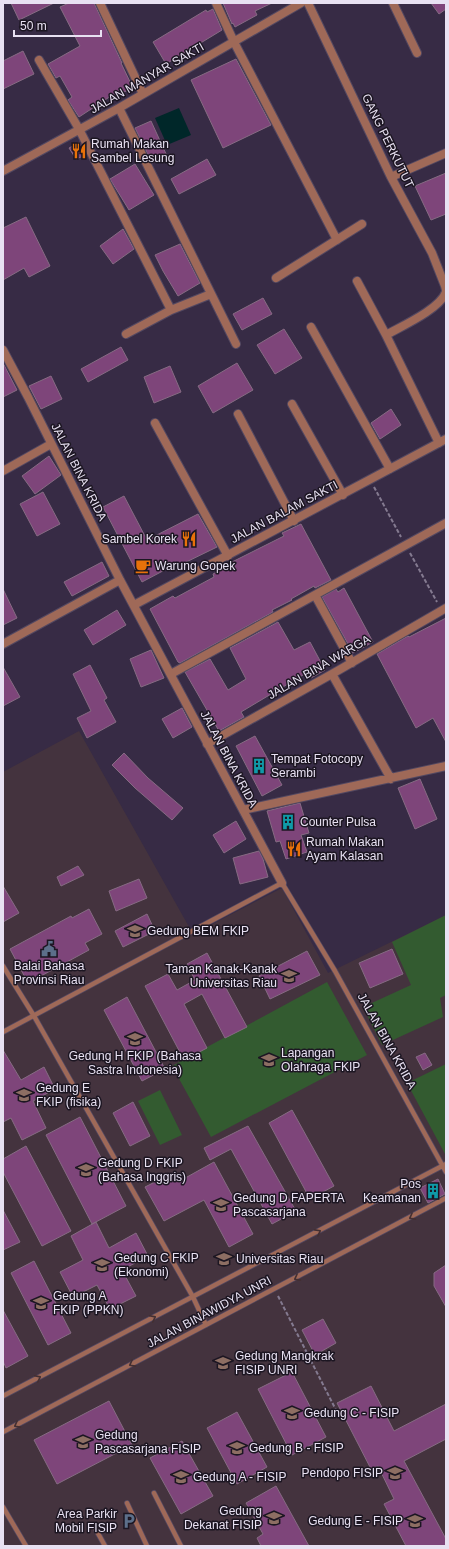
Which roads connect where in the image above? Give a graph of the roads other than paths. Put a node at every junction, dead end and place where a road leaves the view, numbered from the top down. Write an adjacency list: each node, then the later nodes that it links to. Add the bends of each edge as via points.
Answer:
1 (100, 3): 9 (street)
2 (216, 3): 6 (street)
3 (301, 3): 6 (street, JALAN MANYAR SAKTI)
4 (308, 3): 14 (street, GANG PERKUTUT)
5 (393, 3): 7 (street)
6 (234, 42): 9 (street, JALAN MANYAR SAKTI); 16 (street)
7 (418, 53)
8 (40, 60): 11 (street)
9 (144, 94): 10 (street, JALAN MANYAR SAKTI)
10 (119, 108): 11 (street, JALAN MANYAR SAKTI); 20 (street)
11 (79, 129): 13 (street, JALAN MANYAR SAKTI); 21 (street)
12 (446, 153): 14 (street)
13 (3, 172)
14 (391, 177): 19 (street, GANG PERKUTUT, via 432,253)
15 (362, 224): 16 (street)
16 (337, 240): 17 (street)
17 (276, 278)
18 (357, 281): 24 (street)
19 (446, 291): 24 (street, GANG PERKUTUT, via 444,298 422,315)
20 (211, 294): 21 (street); 25 (street)
21 (171, 310): 23 (street)
22 (311, 328): 32 (street)
23 (126, 334)
24 (386, 335): 30 (street)
25 (236, 344)
26 (3, 350): 31 (street, JALAN BINA KRIDA)
27 (292, 404): 34 (street)
28 (238, 414): 35 (street)
29 (155, 423): 37 (street)
30 (444, 440): 32 (street, JALAN BALAM SAKTI)
31 (51, 444): 33 (street); 38 (street, JALAN BINA KRIDA)
32 (390, 470): 34 (street, JALAN BALAM SAKTI)
33 (3, 471)
34 (343, 495): 35 (street, JALAN BALAM SAKTI)
35 (294, 521): 37 (street, JALAN BALAM SAKTI)
36 (446, 523): 39 (street)
37 (228, 556): 40 (street, JALAN BALAM SAKTI)
38 (120, 580): 40 (street, JALAN BINA KRIDA); 42 (street)
39 (316, 595): 43 (street); 44 (street)
40 (134, 606): 44 (street, JALAN BINA KRIDA)
41 (444, 609): 43 (street, JALAN BINA WARGA)
42 (3, 644)
43 (352, 663): 45 (street, JALAN BINA WARGA)
44 (171, 674): 46 (street, JALAN BINA KRIDA)
45 (332, 674): 46 (street, JALAN BINA WARGA); 48 (street)
46 (207, 744): 49 (street, JALAN BINA KRIDA)
47 (446, 766): 48 (street)
48 (391, 779): 49 (street)
49 (243, 810): 50 (street, JALAN BINA KRIDA)
50 (282, 883): 52 (lane); 54 (lane, JALAN BINA KRIDA, via 335,971)
51 (3, 966): 52 (lane)
52 (34, 1016): 53 (lane); 57 (lane)
53 (3, 1032)
54 (444, 1165): 55 (lane, JALAN BINA KRIDA); 57 (lane, JALAN BINAWIDYA UNRI, one-way to 54)
55 (446, 1172)
56 (446, 1198): 58 (lane, JALAN BINAWIDYA UNRI, one-way to 58)
57 (192, 1298): 58 (lane); 59 (lane, JALAN BINAWIDYA UNRI, one-way to 57)
58 (206, 1325): 60 (lane, JALAN BINAWIDYA UNRI, one-way to 60)
59 (3, 1396)
60 (3, 1432)
61 (154, 1493): 68 (lane)
62 (127, 1503): 67 (lane)
63 (3, 1507): 65 (lane)
64 (94, 1526): 66 (lane)
65 (26, 1546)
66 (105, 1546)
67 (147, 1546)
68 (181, 1546)

